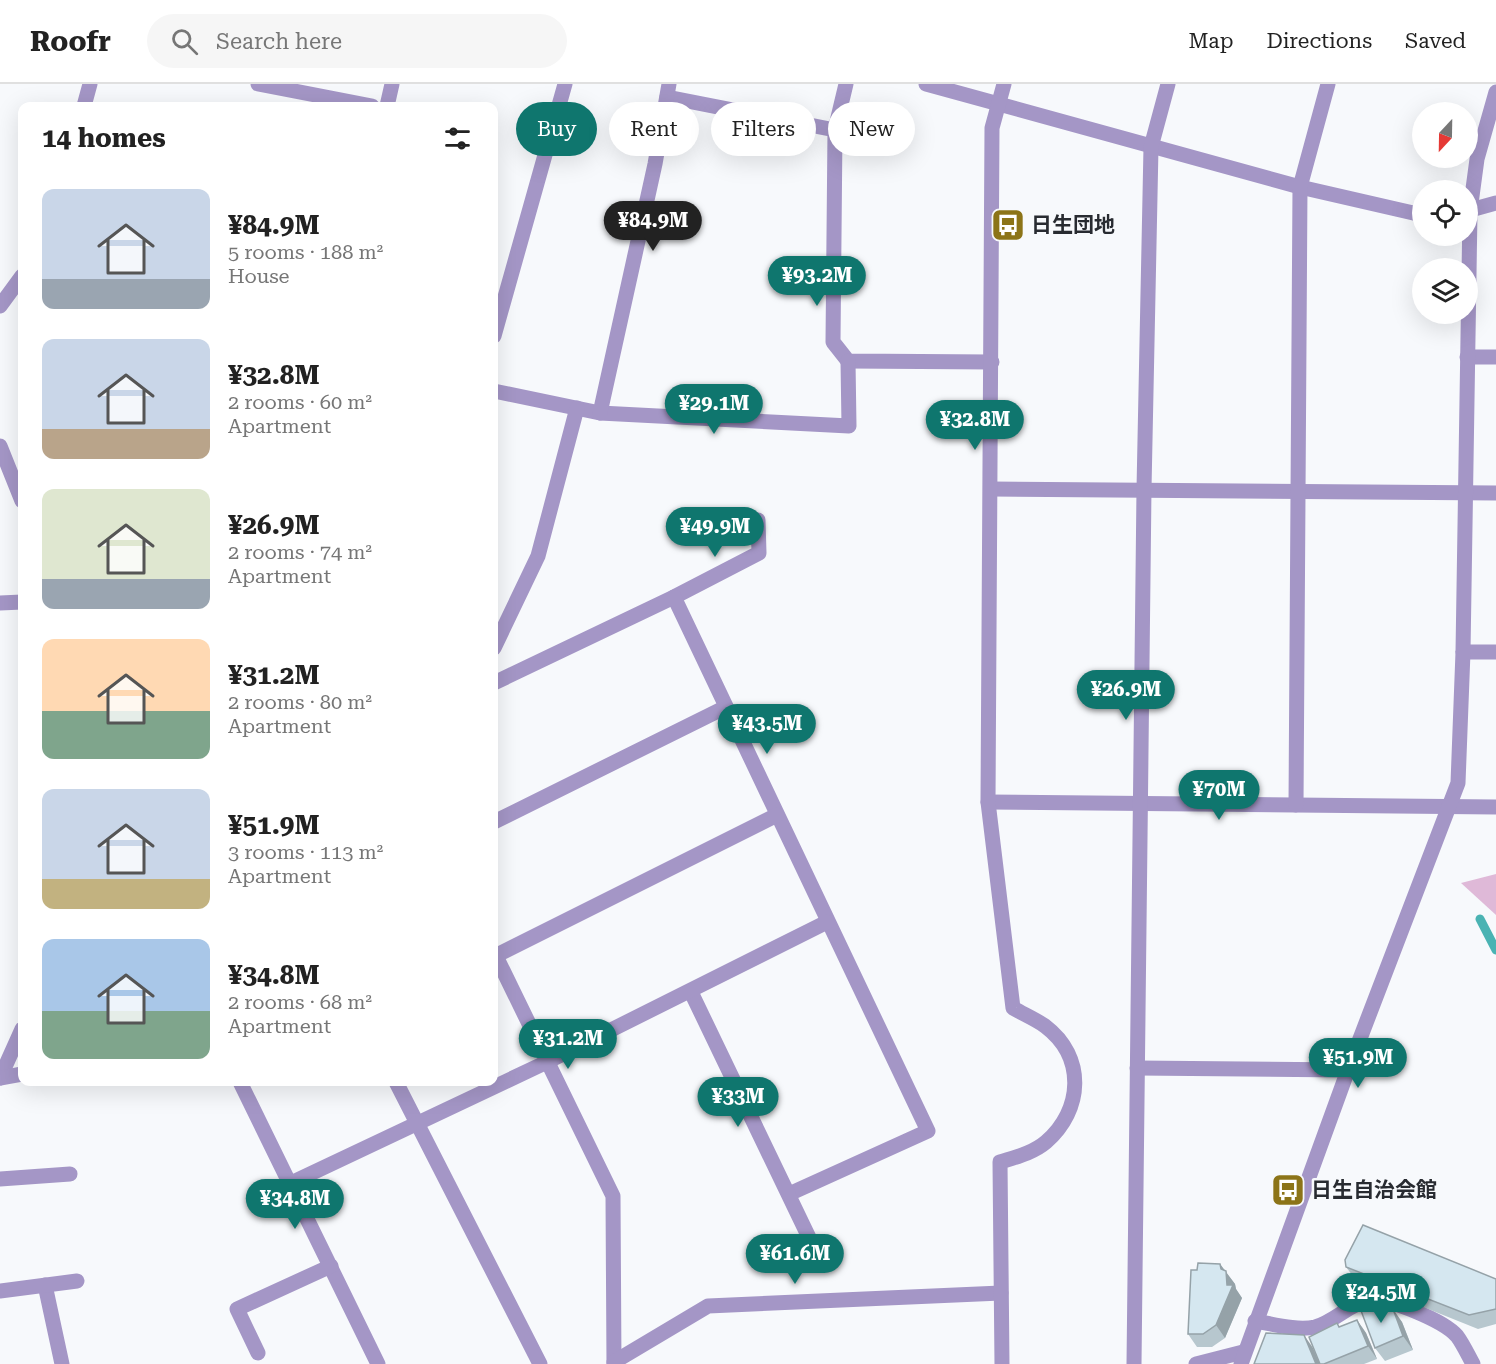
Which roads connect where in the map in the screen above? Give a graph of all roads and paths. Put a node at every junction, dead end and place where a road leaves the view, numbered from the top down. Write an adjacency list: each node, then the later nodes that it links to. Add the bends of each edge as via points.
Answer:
1 (90, 84): 12 (street)
2 (258, 84): 13 (street)
3 (392, 84): 14 (street)
4 (565, 84): 28 (street)
5 (846, 84): 15 (street)
6 (926, 84): 16 (street)
7 (1004, 84): 16 (street)
8 (1168, 84): 18 (street)
9 (1328, 84): 21 (street)
10 (668, 91): 17 (street); 35 (street)
11 (1496, 92): 20 (street)
12 (85, 102)
13 (351, 102)
14 (388, 102)
15 (842, 102)
16 (998, 105): 18 (street); 32 (street, via 992,128)
17 (828, 128)
18 (1151, 147): 21 (street); 38 (street)
19 (835, 156): 31 (street, via 833,342)
20 (1474, 180)
21 (1300, 187): 24 (street); 39 (street)
22 (1496, 203): 23 (street)
23 (1478, 208)
24 (1412, 212)
25 (1469, 246): 29 (street)
26 (18, 281): 27 (street)
27 (0, 306)
28 (498, 322)
29 (1467, 357): 30 (street); 41 (street)
30 (1496, 357)
31 (848, 361): 32 (street); 35 (street, via 849,426)
32 (992, 362): 37 (street)
33 (498, 392): 34 (street)
34 (577, 408): 35 (street); 47 (street, via 538,556)
35 (600, 413)
36 (0, 446): 40 (street)
37 (991, 489): 38 (street); 52 (street)
38 (1144, 489): 39 (street); 53 (street)
39 (1297, 490): 41 (street); 54 (street)
40 (18, 491)
41 (1465, 492): 42 (street); 48 (street)
42 (1496, 493)
43 (758, 520): 44 (street, via 759,553)
44 (674, 597): 50 (street); 51 (street)
45 (18, 602): 46 (street)
46 (0, 603)
47 (498, 640)
48 (1463, 652): 49 (street); 55 (street, via 1460,760)
49 (1496, 652)
50 (498, 681)
51 (726, 707): 57 (street); 58 (street)
52 (988, 802): 53 (street); 83 (street, via 1013,1008 1046,1027 1064,1048 1075,1073 1074,1099 1062,1125 1045,1143 1025,1155 1000,1162)
53 (1142, 805): 54 (street); 65 (street)
54 (1296, 805): 55 (street)
55 (1450, 807): 56 (street); 66 (street)
56 (1496, 807)
57 (777, 815): 59 (street); 60 (street)
58 (498, 820)
59 (827, 922): 62 (street); 77 (street, via 928,1131)
60 (498, 952)
61 (498, 962): 64 (street)
62 (691, 992): 64 (street); 77 (street)
63 (18, 1038): 68 (street)
64 (549, 1061): 69 (street); 87 (street, via 613,1196)
65 (1137, 1068): 66 (street); 92 (street)
66 (1348, 1070): 84 (street)
67 (18, 1075): 68 (street)
68 (0, 1078)
69 (498, 1085)
70 (242, 1086): 76 (street)
71 (398, 1086): 73 (street)
72 (495, 1086): 73 (street)
73 (417, 1122): 76 (street); 90 (street)
74 (70, 1174): 75 (street)
75 (0, 1179)
76 (291, 1183): 79 (street)
77 (789, 1194): 78 (street)
78 (815, 1250)
79 (331, 1266): 85 (street, via 237,1309); 89 (street)
80 (77, 1281): 81 (street)
81 (45, 1285): 82 (street); 88 (street)
82 (0, 1291)
83 (1001, 1293): 87 (street, via 708,1306); 91 (street)
84 (1255, 1321): 86 (street); 94 (street, via 1315,1327 1357,1304 1389,1301 1446,1327 1457,1336)
85 (258, 1353)
86 (1242, 1358): 93 (street)
87 (614, 1363)
88 (62, 1364)
89 (378, 1364)
90 (540, 1364)
91 (1002, 1364)
92 (1134, 1364)
93 (1196, 1364)
94 (1473, 1364)

